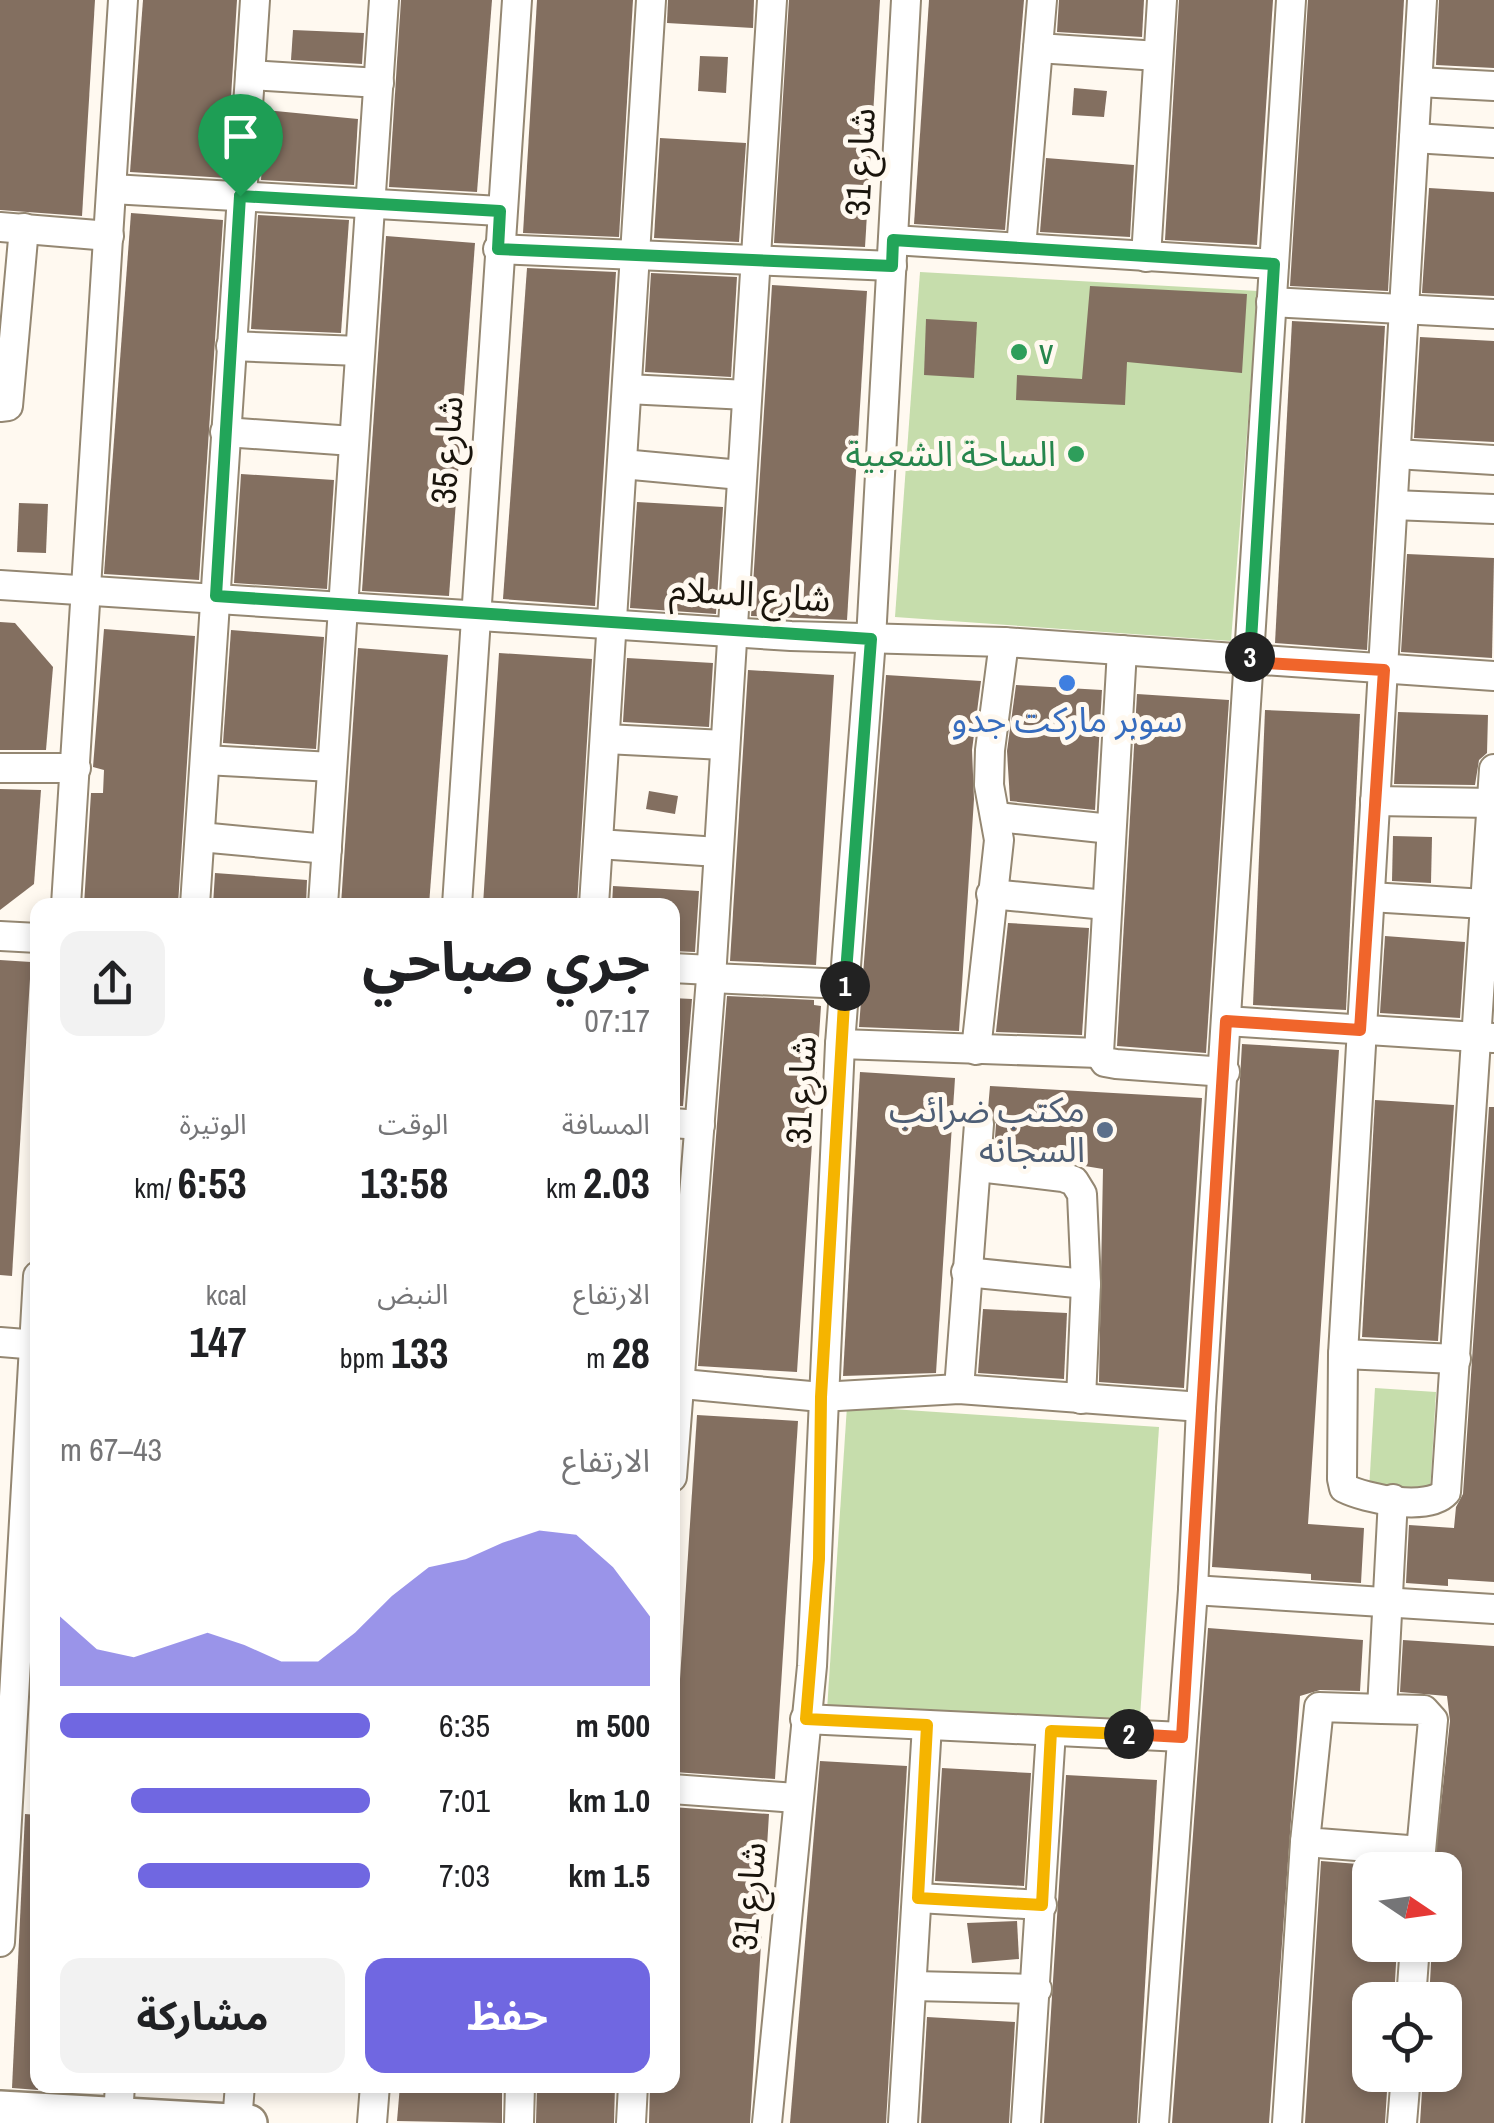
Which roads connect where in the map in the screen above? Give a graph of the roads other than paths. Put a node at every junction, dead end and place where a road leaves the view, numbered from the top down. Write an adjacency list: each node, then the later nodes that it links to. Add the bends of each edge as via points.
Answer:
1 (123, 0): 20 (street)
2 (255, 0): 14 (street)
3 (384, 0): 16 (street)
4 (516, 0): 23 (street, شارع 35)
5 (651, 0): 29 (street)
6 (772, 0): 31 (street)
7 (906, 0): 28 (street, شارع 31)
8 (1042, 0): 12 (street)
9 (1162, 0): 13 (street)
10 (1291, 0): 32 (street)
11 (1422, 0): 15 (street)
12 (1038, 48): 13 (street); 26 (street)
13 (1158, 56): 30 (street)
14 (250, 75): 16 (street); 21 (street)
15 (1418, 82): 17 (street); 18 (street)
16 (378, 83): 22 (street)
17 (1494, 86)
18 (1414, 138): 19 (street); 34 (street)
19 (1494, 143)
20 (112, 189): 21 (street); 25 (street)
21 (240, 196): 22 (street); 36 (street)
22 (370, 206): 23 (street); 37 (street)
23 (500, 211): 27 (street, شارع 35)
24 (12, 228): 25 (street); 40 (street, via 8,406)
25 (109, 236): 50 (street)
26 (1021, 248): 28 (street); 30 (street)
27 (498, 249): 29 (street); 53 (street, شارع 35)
28 (892, 253): 31 (street); 56 (street, شارع 31)
29 (635, 255): 31 (street); 38 (street)
30 (1146, 257): 32 (street)
31 (756, 261): 39 (street)
32 (1274, 264): 33 (street)
33 (1271, 302): 34 (street); 59 (street)
34 (1404, 309): 35 (street); 43 (street)
35 (1494, 314)
36 (230, 346): 37 (street); 41 (street)
37 (360, 351): 42 (street)
38 (627, 389): 39 (street); 45 (street)
39 (747, 395): 46 (street)
40 (0, 407)
41 (225, 432): 42 (street); 51 (street)
42 (353, 441): 52 (street)
43 (1396, 454): 44 (street); 47 (street)
44 (1494, 460)
45 (622, 464): 46 (street); 54 (street)
46 (742, 475): 55 (street)
47 (1393, 505): 48 (street); 60 (street)
48 (1494, 510)
49 (0, 586): 50 (street, شارع السلام)
50 (90, 590): 51 (street, شارع السلام); 66 (street)
51 (216, 596): 52 (street, شارع السلام); 64 (street)
52 (342, 605): 53 (street, شارع السلام); 67 (street)
53 (474, 613): 54 (street, شارع السلام); 82 (street, شارع 35)
54 (611, 622): 55 (street, شارع السلام); 62 (street)
55 (731, 632): 56 (street, شارع السلام); 63 (street)
56 (871, 639): 57 (street, شارع السلام); 90 (street, شارع 31)
57 (1004, 642): 58 (street, شارع السلام); 71 (street, via 990,750)
58 (1122, 650): 59 (street, شارع السلام); 72 (street)
59 (1250, 662): 60 (street, شارع السلام); 91 (street)
60 (1384, 670): 61 (street, شارع السلام); 69 (street)
61 (1494, 676)
62 (606, 738): 63 (street); 74 (street)
63 (724, 746): 76 (street)
64 (205, 760): 67 (street); 73 (street)
65 (0, 768): 66 (street)
66 (76, 768): 79 (street)
67 (332, 768): 75 (street)
68 (1494, 769): 70 (street)
69 (1375, 800): 70 (street); 78 (street)
70 (1492, 804): 84 (street)
71 (997, 817): 72 (street); 77 (street)
72 (1111, 829): 85 (street)
73 (200, 837): 75 (street); 80 (street)
74 (598, 844): 76 (street); 83 (street)
75 (327, 848): 81 (street)
76 (718, 852): 89 (street)
77 (991, 894): 85 (street); 95 (street)
78 (1370, 897): 84 (street); 92 (street)
79 (67, 898)
80 (196, 898)
81 (323, 898)
82 (457, 898)
83 (594, 898)
84 (1485, 904): 93 (street)
85 (1106, 905): 96 (street)
86 (0, 936): 87 (street)
87 (30, 938)
88 (680, 969): 89 (street)
89 (711, 974): 90 (street); 98 (street)
90 (845, 984): 94 (street, شارع 31)
91 (1226, 1021): 92 (street); 97 (street)
92 (1360, 1030): 93 (street); 107 (street)
93 (1486, 1038): 108 (street)
94 (840, 1044): 95 (street); 111 (street, شارع 31)
95 (976, 1050): 96 (street)
96 (1099, 1053): 97 (street, via 1116,1064)
97 (1225, 1072): 113 (street)
98 (686, 1124): 101 (street)
99 (979, 1124): 100 (street)
100 (978, 1167): 102 (street); 103 (street, via 1074,1182 1082,1194)
101 (683, 1221): 104 (street)
102 (966, 1272): 103 (street); 110 (street)
103 (1086, 1284): 112 (street)
104 (680, 1302)
105 (0, 1342): 106 (street)
106 (30, 1344)
107 (1343, 1354): 108 (street); 114 (street, via 1344,1488)
108 (1456, 1359): 114 (street, via 1446,1492 1430,1501)
109 (680, 1384): 111 (street)
110 (959, 1388): 111 (street); 112 (street)
111 (821, 1397): 121 (street, شارع 31, via 822,1492)
112 (1080, 1399): 113 (street)
113 (1201, 1407): 116 (street)
114 (1393, 1499): 117 (street)
115 (30, 1518): 119 (street)
116 (1194, 1590): 117 (street); 124 (street)
117 (1389, 1602): 118 (street); 120 (street)
118 (1494, 1609)
119 (26, 1691): 125 (street)
120 (1382, 1709): 128 (street, via 1319,1707); 130 (street, via 1424,1710 1433,1720)
121 (806, 1719): 122 (street); 127 (street, شارع 31)
122 (927, 1725): 123 (street); 131 (street)
123 (1051, 1731): 124 (street); 132 (street)
124 (1182, 1737): 151 (street)
125 (6, 1738): 133 (street)
126 (680, 1790): 127 (street)
127 (796, 1798): 148 (street, شارع 31)
128 (1305, 1842): 129 (street); 152 (street)
129 (1369, 1852)
130 (1421, 1852)
131 (918, 1898): 132 (street); 134 (street)
132 (1042, 1905): 135 (street)
133 (0, 1942)
134 (913, 1986): 135 (street); 149 (street)
135 (1038, 1989): 150 (street)
136 (1405, 2092): 153 (street)
137 (239, 2093): 143 (street)
138 (375, 2093): 145 (street)
139 (520, 2093): 146 (street)
140 (633, 2093): 147 (street)
141 (119, 2100): 142 (main road); 143 (main road)
142 (0, 2109)
143 (237, 2122): 144 (main road)
144 (249, 2123)
145 (372, 2123)
146 (519, 2123)
147 (632, 2123)
148 (767, 2123)
149 (903, 2123)
150 (1026, 2123)
151 (1154, 2123)
152 (1287, 2123)
153 (1402, 2123)

